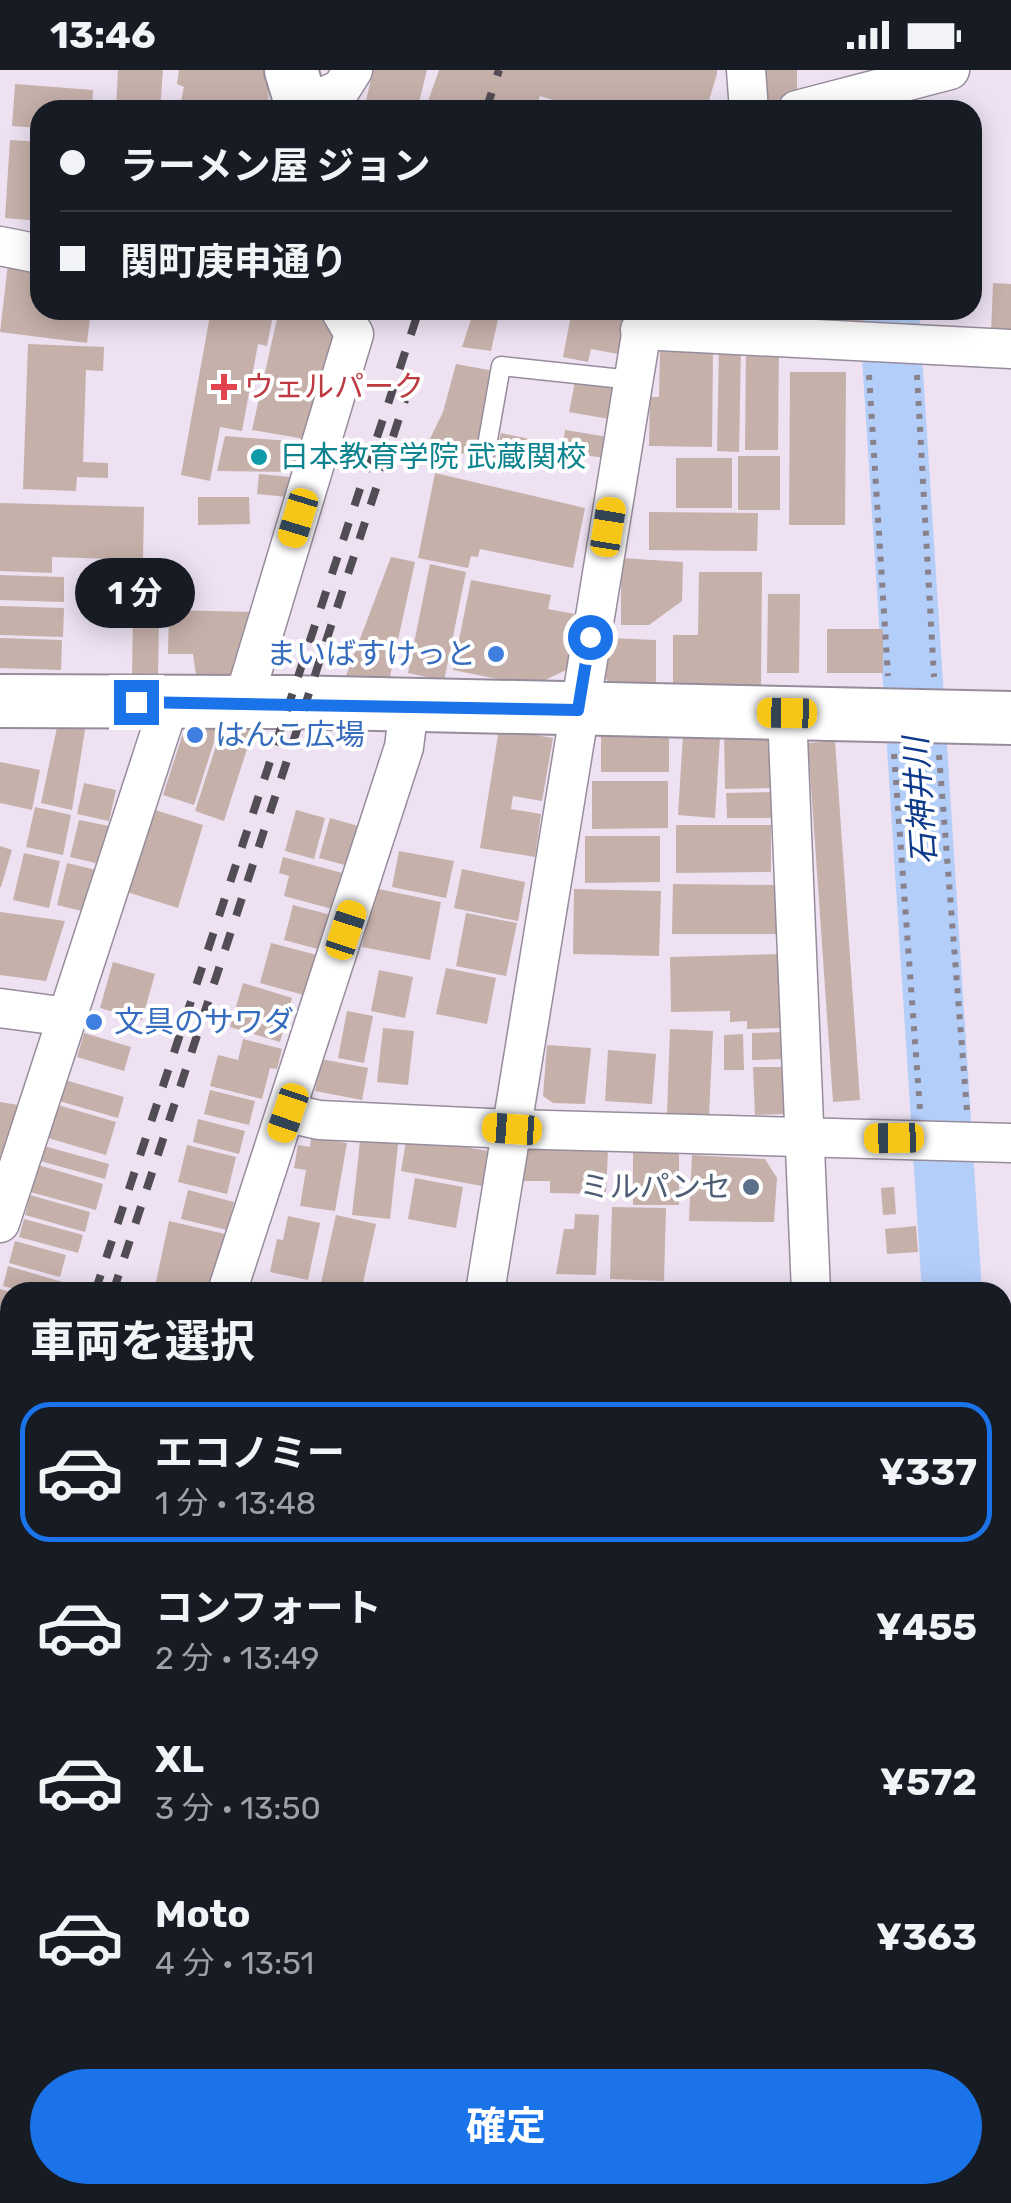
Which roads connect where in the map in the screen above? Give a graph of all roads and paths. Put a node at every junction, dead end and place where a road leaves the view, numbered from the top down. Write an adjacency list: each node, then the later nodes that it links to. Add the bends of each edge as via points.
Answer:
1 (352, 70): 4 (street, via 341,88)
2 (746, 70): 5 (street)
3 (934, 75): 6 (street)
4 (299, 95)
5 (748, 100)
6 (834, 100)
7 (0, 246): 8 (street)
8 (30, 252)
9 (346, 320): 16 (street, via 354,334)
10 (643, 320): 11 (street, via 868,343); 12 (street)
11 (1011, 349)
12 (632, 380): 13 (lane, via 501,366); 18 (street)
13 (486, 451)
14 (0, 701): 15 (street)
15 (170, 702): 16 (street); 22 (street)
16 (242, 702): 17 (street)
17 (409, 707): 18 (street); 23 (street, via 404,747)
18 (578, 710): 19 (street); 24 (street)
19 (787, 713): 20 (street); 25 (street)
20 (1011, 718)
21 (0, 1008): 22 (street)
22 (68, 1017): 27 (street)
23 (288, 1113): 24 (street); 28 (street)
24 (512, 1129): 25 (street); 29 (street)
25 (803, 1138): 26 (street); 30 (street)
26 (1011, 1143)
27 (0, 1223)
28 (229, 1282)
29 (487, 1282)
30 (811, 1282)

